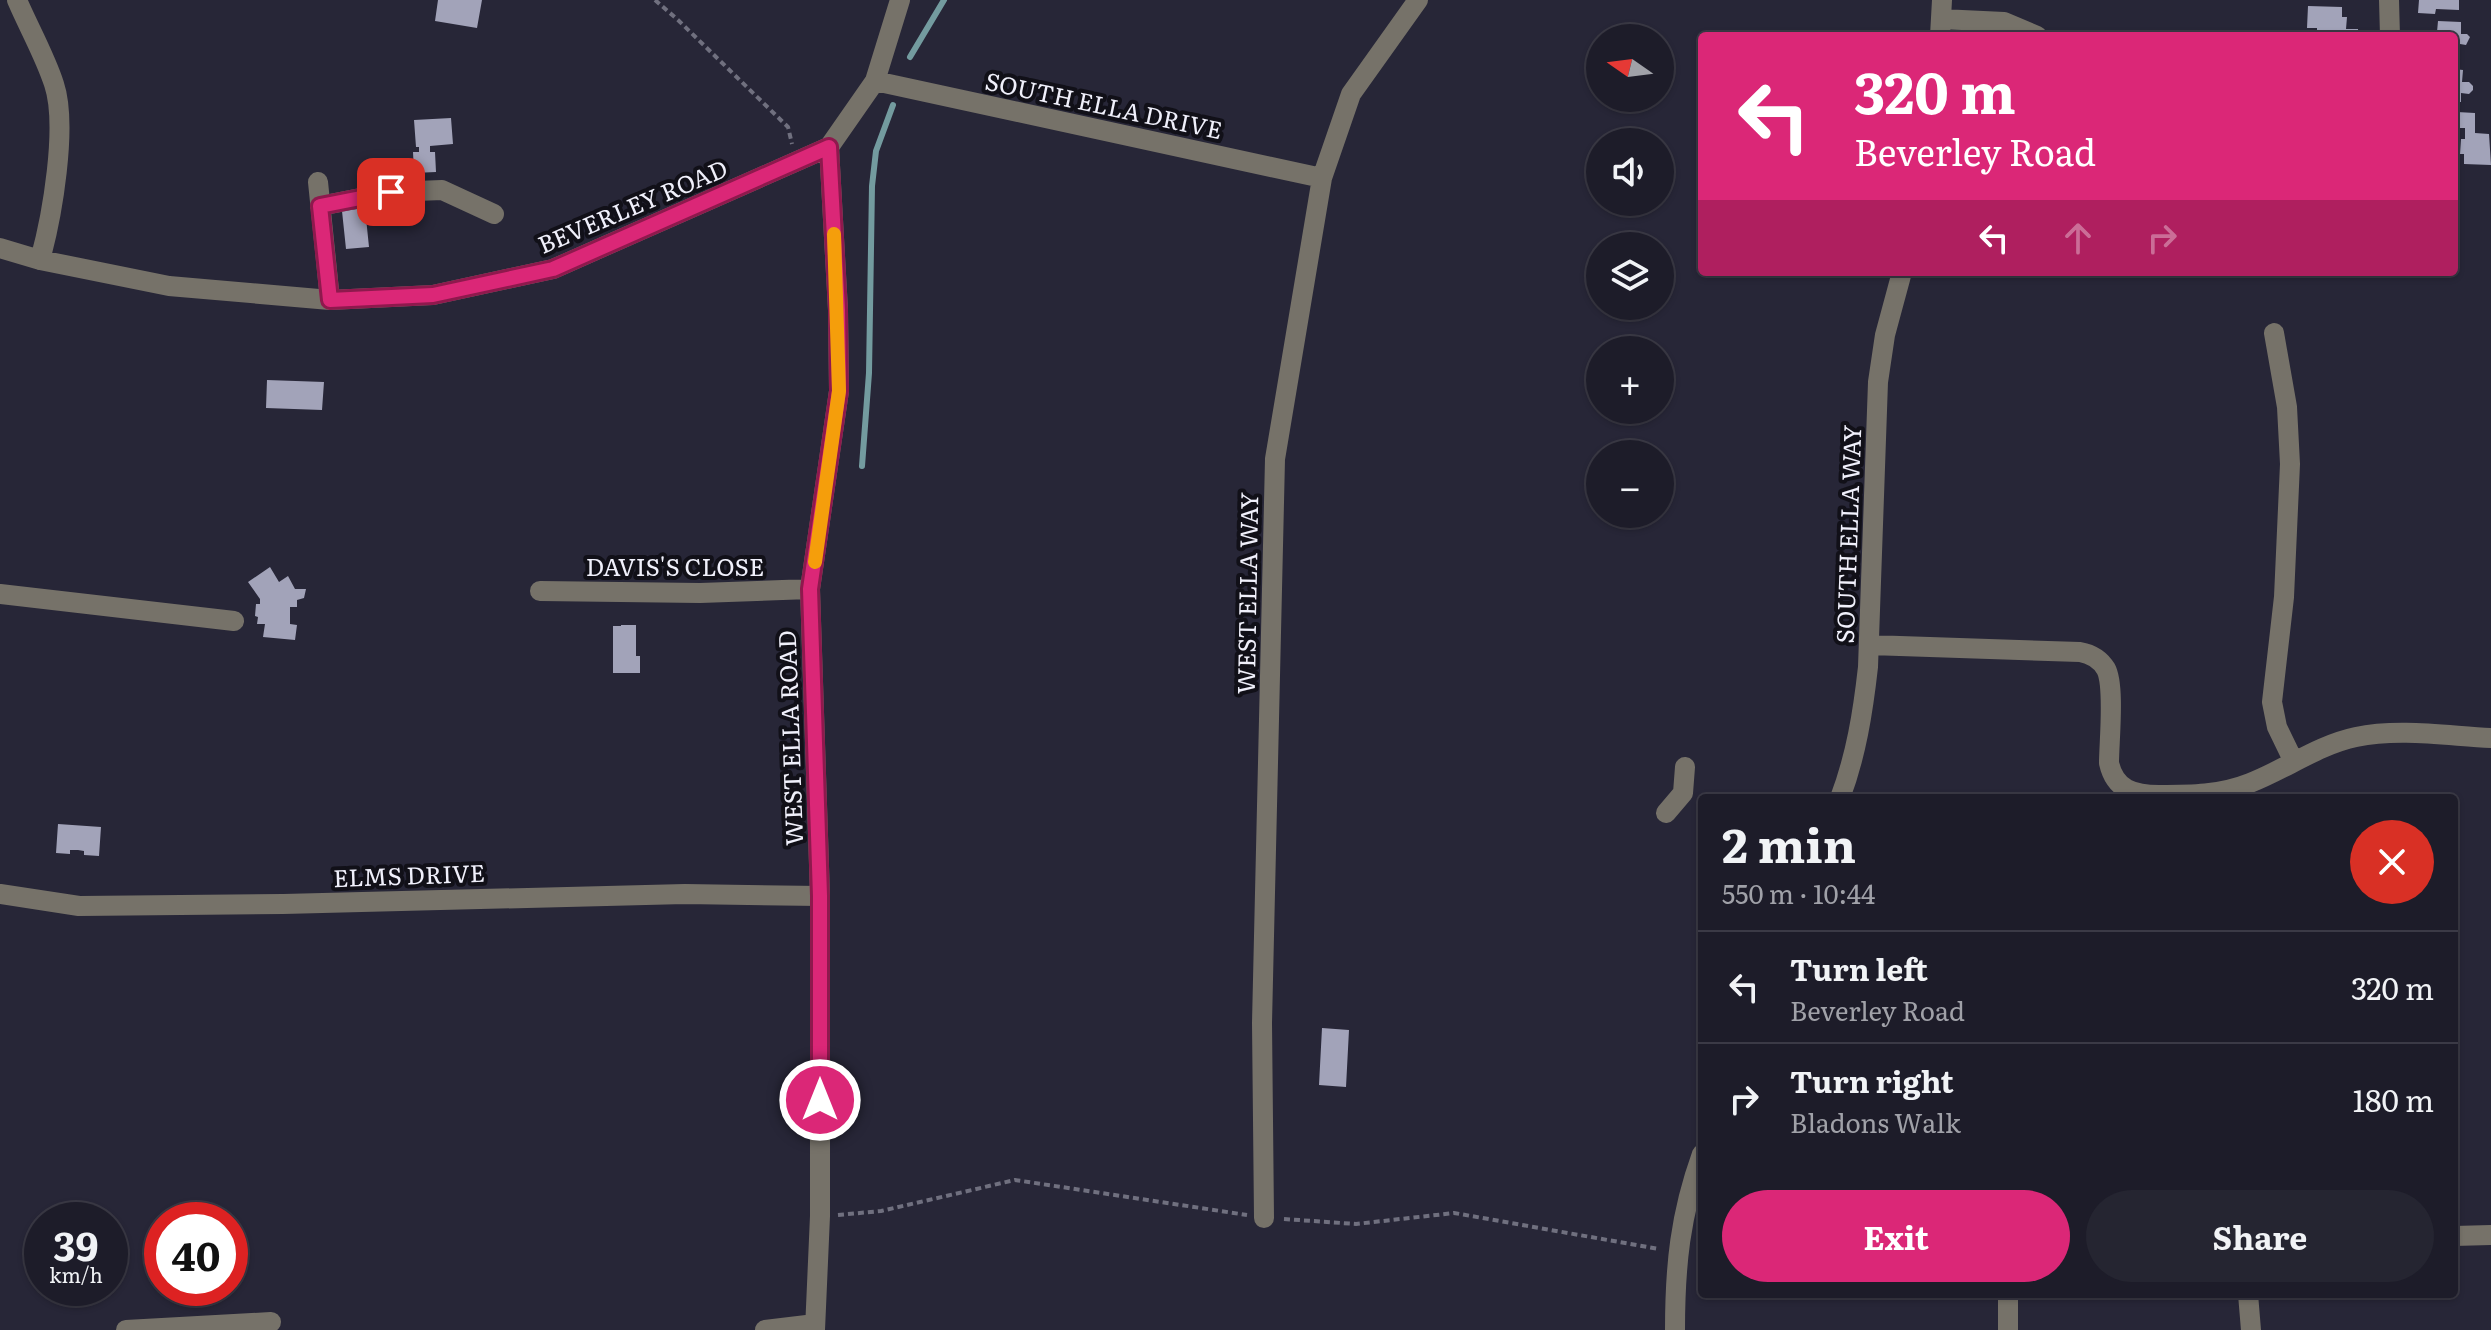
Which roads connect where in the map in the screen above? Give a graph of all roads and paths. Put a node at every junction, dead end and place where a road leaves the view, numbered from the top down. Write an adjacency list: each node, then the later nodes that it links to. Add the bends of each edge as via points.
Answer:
1 (17, 0): 17 (street, via 55,86 60,126 50,226)
2 (655, 0): 11 (path, via 788,127)
3 (900, 0): 9 (street)
4 (1418, 0): 12 (street, WEST ELLA WAY, via 1351,94)
5 (2389, 0): 8 (street)
6 (1941, 18): 7 (street, via 2004,22)
7 (2028, 32)
8 (2390, 32)
9 (875, 81): 10 (street); 12 (street, SOUTH ELLA DRIVE)
10 (829, 147): 11 (street, BEVERLEY ROAD); 21 (street, WEST ELLA ROAD, via 839,391)
11 (797, 162): 19 (street, BEVERLEY ROAD, via 553,269 433,295)
12 (1322, 178): 38 (street, WEST ELLA WAY, via 1275,459 1262,1023)
13 (318, 182): 14 (street)
14 (320, 206): 15 (street, via 391,192 442,190); 19 (street)
15 (480, 213)
16 (0, 248): 17 (street, BEVERLEY ROAD)
17 (40, 260): 19 (street, BEVERLEY ROAD, via 169,286)
18 (1901, 276): 25 (street, SOUTH ELLA WAY, via 1878,382)
19 (330, 300)
20 (2274, 333): 27 (street, via 2290,464 2284,597 2272,702)
21 (810, 589): 22 (street, DAVIS'S CLOSE); 36 (street, WEST ELLA ROAD)
22 (540, 591)
23 (0, 594): 24 (street)
24 (234, 621)
25 (1870, 645): 29 (street, via 2080,652 2096,658 2109,677); 30 (street, SOUTH ELLA WAY, via 1863,713)
26 (2491, 738): 27 (street, via 2381,733 2327,746)
27 (2294, 762): 32 (street, via 2248,784)
28 (1685, 767): 33 (street)
29 (2114, 791): 31 (street)
30 (1841, 794)
31 (2140, 794)
32 (2179, 794)
33 (1692, 796): 34 (street)
34 (1666, 813)
35 (0, 894): 36 (street, ELMS DRIVE, via 79,906 670,894)
36 (820, 896): 44 (street, WEST ELLA ROAD)
37 (1698, 1167): 47 (street, via 1677,1252)
38 (1264, 1218)
39 (2491, 1235): 40 (street)
40 (2458, 1236)
41 (2008, 1298): 48 (street)
42 (2248, 1298): 49 (street)
43 (271, 1322): 45 (street)
44 (815, 1327): 46 (street)
45 (126, 1330)
46 (765, 1330)
47 (1675, 1330)
48 (2008, 1330)
49 (2251, 1330)

